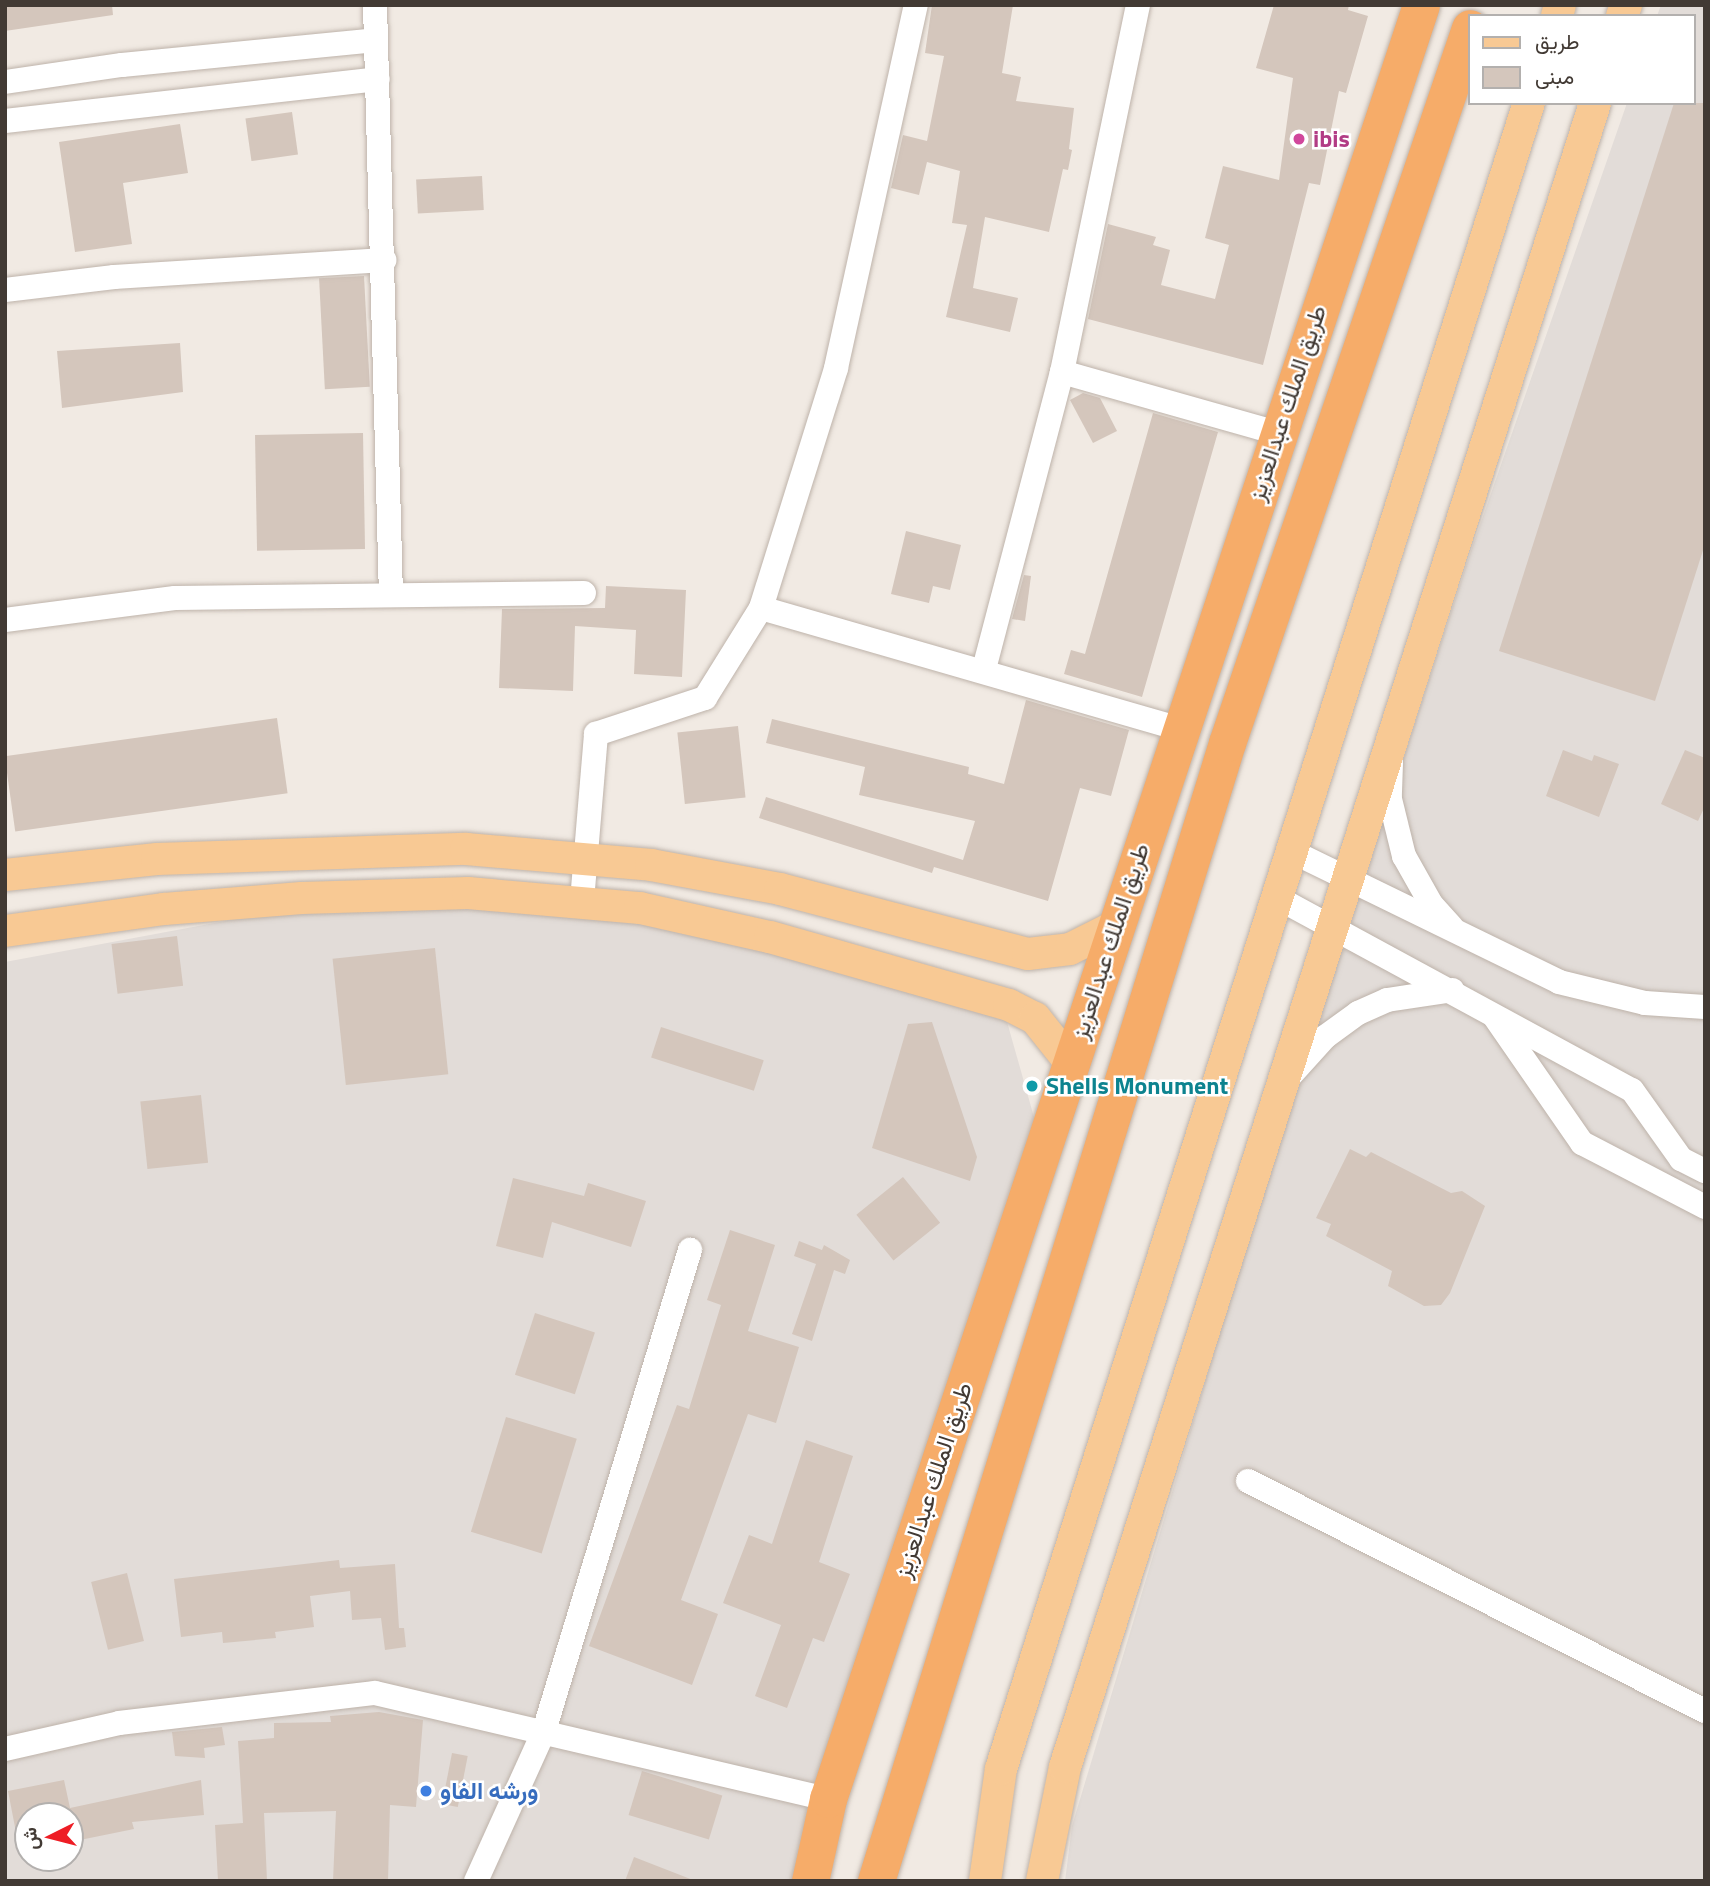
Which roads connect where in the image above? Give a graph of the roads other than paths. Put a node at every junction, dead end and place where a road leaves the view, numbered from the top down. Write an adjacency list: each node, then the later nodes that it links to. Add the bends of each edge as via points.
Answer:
1 (375, 5): 6 (street)
2 (916, 5): 18 (street, via 836,368)
3 (1138, 5): 14 (street)
4 (1415, 7): 15 (highway, طريق الملك عبدالعزيز)
5 (1468, 34): 48 (highway, via 1227,743)
6 (376, 40): 7 (street); 8 (street, via 121,65)
7 (377, 79): 11 (street); 12 (street)
8 (5, 82)
9 (1528, 105): 23 (main road)
10 (1594, 105): 22 (main road)
11 (5, 121)
12 (384, 260): 13 (street, via 114,276); 17 (street)
13 (5, 290)
14 (1062, 372): 15 (street); 20 (street)
15 (1277, 433): 21 (highway, طريق الملك عبدالعزيز)
16 (584, 593): 17 (street)
17 (391, 595): 19 (street, via 175,598)
18 (761, 608): 20 (street); 24 (street, via 705,698 596,734)
19 (5, 620)
20 (984, 669): 21 (street)
21 (1179, 729): 30 (highway, طريق الملك عبدالعزيز)
22 (1391, 745): 26 (main road); 32 (street, via 1390,799 1404,856 1431,904)
23 (1291, 851): 26 (street); 27 (main road)
24 (587, 857): 25 (main road, via 466,849 299,851 157,859); 28 (street); 30 (main road, via 780,889 1028,954 1070,949)
25 (5, 875)
26 (1347, 880): 29 (main road); 32 (street)
27 (1276, 897): 29 (street); 49 (main road, via 1001,1769)
28 (582, 901): 31 (main road, via 468,893 302,898 164,909); 36 (main road, via 640,908 770,937 1009,1005 1035,1018)
29 (1333, 926): 33 (street); 37 (main road)
30 (1114, 927): 36 (highway, طريق الملك عبدالعزيز)
31 (5, 931)
32 (1462, 937): 34 (street, via 1559,982 1645,1003)
33 (1452, 990): 35 (street); 37 (street, via 1387,1000 1358,1013 1325,1037)
34 (1705, 1007)
35 (1491, 1011): 38 (street, via 1632,1090 1681,1159); 39 (street, via 1583,1143)
36 (1070, 1062): 45 (highway, طريق الملك عبدالعزيز)
37 (1280, 1089): 50 (main road, via 1065,1767)
38 (1705, 1171)
39 (1705, 1207)
40 (690, 1250): 43 (street)
41 (1248, 1481): 42 (street)
42 (1702, 1702)
43 (544, 1731): 44 (street, via 375,1693 132,1721); 45 (street); 46 (street)
44 (5, 1749)
45 (828, 1799): 47 (highway, طريق الملك عبدالعزيز)
46 (476, 1881)
47 (810, 1881)
48 (876, 1881)
49 (985, 1881)
50 (1042, 1881)

